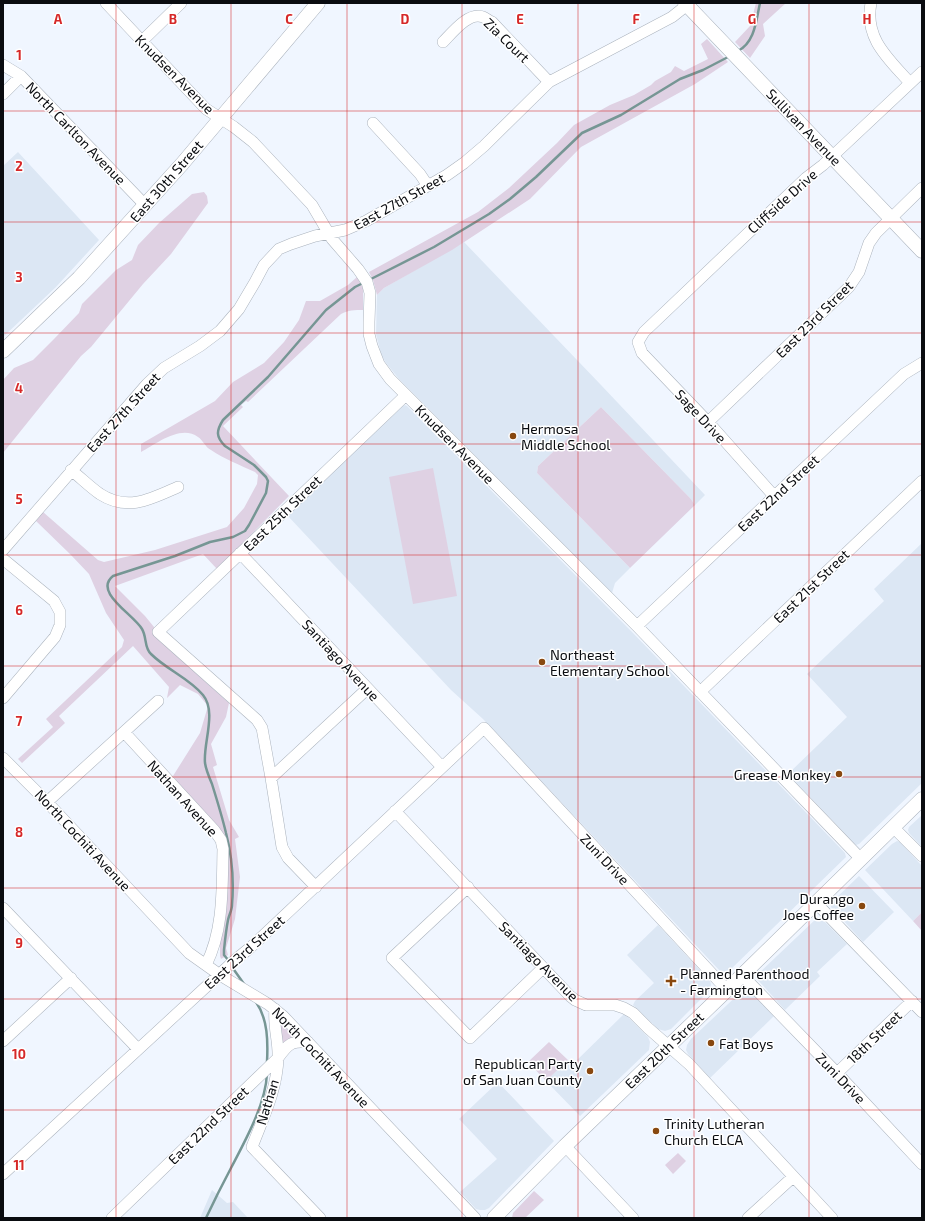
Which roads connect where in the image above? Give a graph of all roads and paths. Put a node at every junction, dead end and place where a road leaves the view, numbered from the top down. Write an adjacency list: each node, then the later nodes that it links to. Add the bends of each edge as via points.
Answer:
1 (106, 3): 6 (street, Knudsen Avenue)
2 (181, 3): 6 (street)
3 (318, 3): 14 (main road, East 30th Street)
4 (871, 3): 12 (street, via 871,25 877,43)
5 (686, 4): 11 (street, East 27th Street, via 672,17); 16 (main road, Sullivan Avenue)
6 (142, 41): 14 (street, Knudsen Avenue, via 206,109)
7 (443, 42): 11 (street, Zia Court, via 465,21 473,16 483,16 492,22)
8 (3, 65): 10 (street, North Carlton Avenue)
9 (922, 72): 12 (street, Cliffside Drive)
10 (21, 76): 13 (street); 19 (street, North Carlton Avenue)
11 (549, 82): 17 (street, East 27th Street, via 473,156)
12 (910, 83): 16 (street, Cliffside Drive)
13 (3, 94)
14 (220, 118): 19 (main road, East 30th Street); 21 (street, Knudsen Avenue, via 253,142 293,184 312,205)
15 (373, 123): 17 (street)
16 (832, 157): 20 (main road, Sullivan Avenue); 23 (street, Cliffside Drive, via 806,178)
17 (428, 186): 21 (street, East 27th Street, via 366,221 345,230)
18 (922, 188): 20 (street, East 23rd Street)
19 (145, 205): 24 (main road, East 30th Street, via 71,286)
20 (891, 218): 22 (main road, Sullivan Avenue); 27 (street, East 23rd Street, via 869,243 849,287)
21 (328, 233): 26 (street, Knudsen Avenue, via 367,282 370,293 369,334 375,355 384,372); 28 (street, East 27th Street, via 279,249 264,265 239,309 220,331 164,368)
22 (922, 251)
23 (644, 332): 27 (street, Sage Drive, via 638,342 642,353)
24 (3, 350)
25 (922, 363): 31 (street, East 22nd Street, via 904,374)
26 (406, 394): 33 (street, East 25th Street); 35 (street, Knudsen Avenue)
27 (708, 422): 31 (street, Sage Drive)
28 (71, 470): 30 (street, via 99,494 116,502 134,503); 32 (street, East 27th Street)
29 (922, 481): 37 (street, East 21st Street)
30 (178, 487)
31 (774, 496): 35 (street, East 22nd Street)
32 (3, 550)
33 (240, 553): 36 (street, Santiago Avenue); 44 (street, East 25th Street, via 158,632 257,720 262,728)
34 (3, 559): 38 (street, via 54,601 60,612 60,625 55,637)
35 (637, 626): 37 (street, Knudsen Avenue)
36 (367, 688): 43 (street, Santiago Avenue); 44 (street)
37 (700, 692): 50 (street, Knudsen Avenue)
38 (3, 698)
39 (158, 701): 41 (street)
40 (484, 728): 43 (street, East 23rd Street); 60 (street, Zuni Drive)
41 (124, 732): 46 (street); 55 (street, Nathan Avenue, via 222,840 222,907 212,953)
42 (3, 758): 46 (street, North Cochiti Avenue)
43 (442, 767): 47 (street, East 23rd Street)
44 (271, 778): 51 (street, via 282,847 288,858)
45 (922, 799): 48 (main road, East 20th Street)
46 (47, 802): 55 (street, North Cochiti Avenue, via 189,953)
47 (395, 811): 51 (street, East 23rd Street); 52 (street, Santiago Avenue)
48 (893, 827): 49 (street); 50 (main road, East 20th Street)
49 (922, 856)
50 (861, 859): 53 (main road, East 20th Street)
51 (316, 886): 57 (street, East 23rd Street)
52 (468, 887): 56 (street, Santiago Avenue); 56 (street, via 392,958 470,1038)
53 (816, 903): 58 (main road, East 20th Street); 61 (street)
54 (3, 909): 59 (street)
55 (206, 965): 57 (street, North Cochiti Avenue)
56 (543, 968): 66 (street, Santiago Avenue, via 575,1000 586,1005 615,1005 628,1010)
57 (220, 975): 62 (street, North Cochiti Avenue); 67 (street, East 23rd Street)
58 (742, 975): 60 (main road, East 20th Street); 69 (street, Zuni Drive)
59 (71, 978): 64 (street); 67 (street)
60 (727, 990): 66 (main road, East 20th Street)
61 (912, 1001): 63 (street); 69 (street, 18th Street)
62 (275, 1009): 65 (street, North Cochiti Avenue); 68 (street, Nathan)
63 (922, 1012)
64 (3, 1041)
65 (308, 1042): 68 (street, East 22nd Street, via 295,1041 285,1047); 76 (street, North Cochiti Avenue)
66 (668, 1046): 70 (main road, East 20th Street); 73 (street, Santiago Avenue, via 689,1064)
67 (138, 1048): 72 (street, East 23rd Street)
68 (278, 1058): 74 (street, East 22nd Street); 75 (street, Nathan, via 273,1093 252,1147)
69 (837, 1073): 71 (street, Zuni Drive)
70 (565, 1146): 77 (main road, East 20th Street); 78 (street)
71 (922, 1164)
72 (3, 1174)
73 (793, 1177): 79 (street); 80 (street, Santiago Avenue)
74 (116, 1217)
75 (320, 1218)
76 (475, 1218)
77 (494, 1218)
78 (633, 1218)
79 (748, 1218)
80 (832, 1218)

